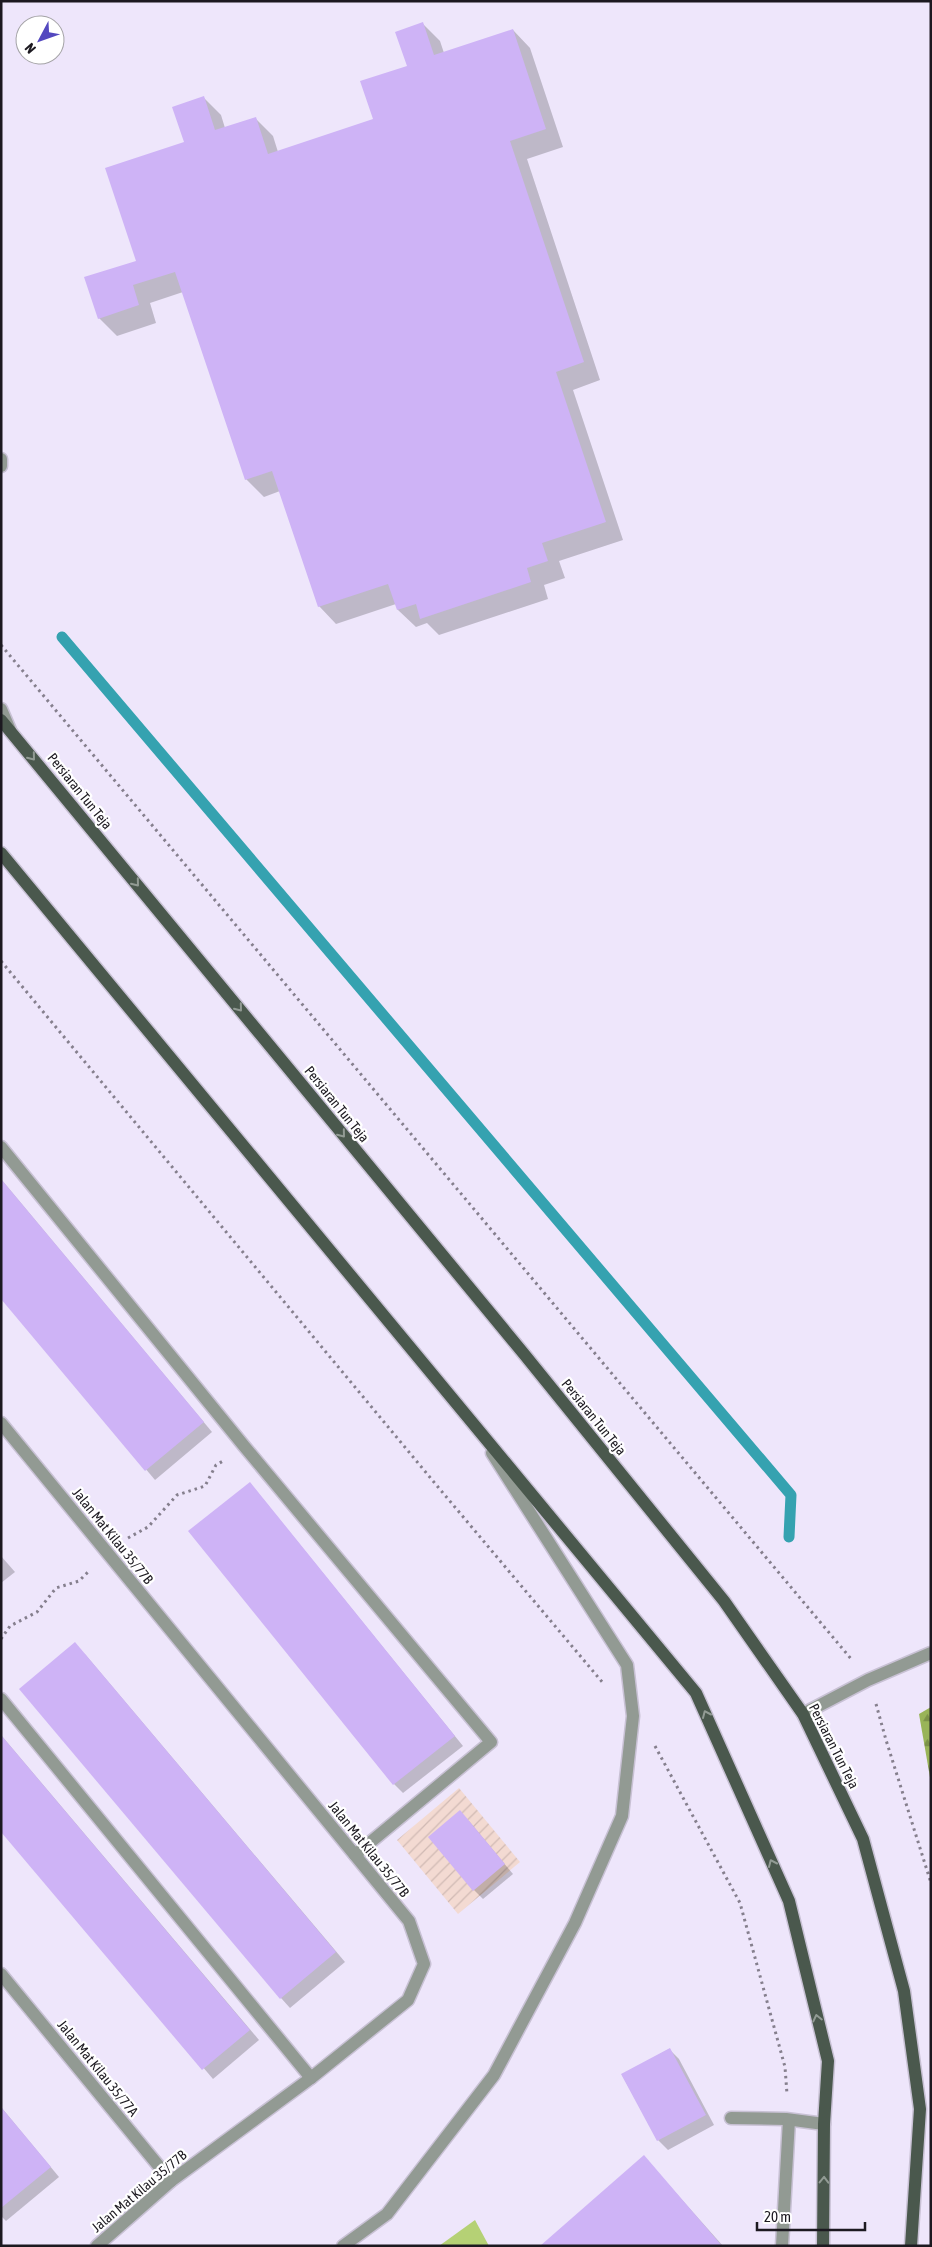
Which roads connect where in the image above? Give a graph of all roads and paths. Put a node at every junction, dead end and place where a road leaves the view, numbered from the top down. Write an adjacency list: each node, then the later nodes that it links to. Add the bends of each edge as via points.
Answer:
1 (1, 459): 2 (street)
2 (1, 466)
3 (1, 645): 12 (path)
4 (1, 709): 6 (street)
5 (1, 720): 6 (main road, Persiaran Tun Teja)
6 (10, 730): 17 (main road, Persiaran Tun Teja, one-way to 17, via 724,1601)
7 (1, 853): 11 (main road)
8 (1, 960): 14 (path)
9 (1, 1147): 19 (street, via 491,1742)
10 (1, 1423): 19 (street, Jalan Mat Kilau 35/77B)
11 (473, 1424): 25 (main road, one-way to 11, via 828,2062 789,1901 696,1692); 28 (street, via 627,1666 633,1716 622,1816 575,1923 494,2075 387,2214)
12 (846, 1652)
13 (931, 1653): 17 (street, via 868,1680)
14 (585, 1662)
15 (1, 1698): 22 (street)
16 (879, 1711): 20 (path)
17 (803, 1714): 31 (main road, Persiaran Tun Teja, via 863,1838 904,1991 920,2109)
18 (657, 1748): 24 (path, via 740,1903 785,2067)
19 (355, 1855): 22 (street, Jalan Mat Kilau 35/77B, via 409,1921 424,1964 408,2000)
20 (931, 1883)
21 (1, 1974): 26 (street, Jalan Mat Kilau 35/77A)
22 (311, 2078): 26 (street, Jalan Mat Kilau 35/77B)
23 (731, 2118): 24 (street)
24 (789, 2120): 25 (street); 29 (street)
25 (824, 2124): 30 (main road, one-way to 25)
26 (171, 2181): 27 (street, Jalan Mat Kilau 35/77B)
27 (97, 2246)
28 (343, 2246)
29 (782, 2246)
30 (823, 2246)
31 (911, 2246)

